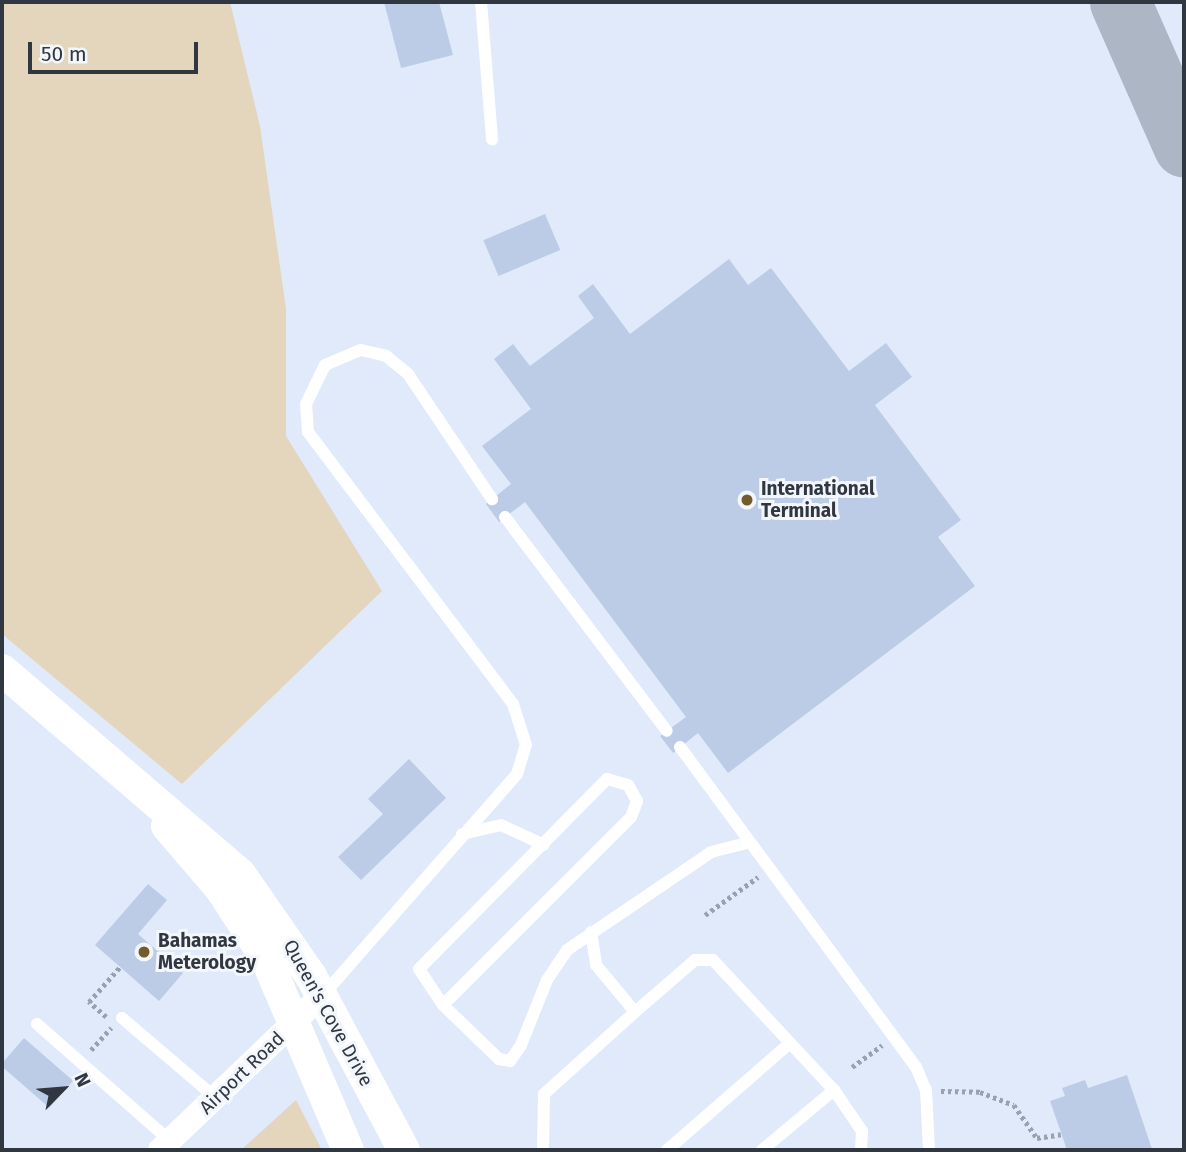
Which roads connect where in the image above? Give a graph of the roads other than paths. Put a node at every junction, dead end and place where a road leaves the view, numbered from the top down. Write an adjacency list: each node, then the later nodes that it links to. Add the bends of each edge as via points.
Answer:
1 (481, 2): 2 (lane)
2 (492, 140)
3 (492, 499): 9 (lane, via 408,374 386,356 361,350 325,365 306,404 308,432 523,725 525,761)
4 (505, 517): 6 (lane)
5 (2, 670): 8 (street, Queen's Cove Drive)
6 (667, 731)
7 (680, 747): 10 (lane)
8 (148, 799): 13 (street, Queen's Cove Drive, via 200,836 240,874); 17 (street, Queen's Cove Drive, via 252,934)
9 (462, 834): 11 (lane, via 500,825); 13 (lane)
10 (747, 844): 12 (lane, via 711,852); 29 (lane, via 895,1036 926,1090)
11 (544, 845): 14 (lane, via 419,969); 14 (lane, via 607,779 628,785 637,801 631,817)
12 (591, 932): 14 (lane, via 567,950 547,980 510,1061 499,1059); 15 (lane, via 596,965)
13 (323, 995): 17 (street, Airport Road); 24 (street, Queen's Cove Drive)
14 (443, 1004)
15 (635, 1012): 19 (lane, via 703,956 713,960); 25 (lane, via 544,1094)
16 (122, 1017): 21 (lane)
17 (296, 1021): 21 (street, Airport Road); 23 (street, Queen's Cove Drive)
18 (37, 1024): 22 (lane)
19 (790, 1043): 20 (lane); 26 (lane)
20 (834, 1090): 27 (lane); 28 (lane, via 863,1130)
21 (216, 1098): 22 (street, Airport Road)
22 (165, 1146)
23 (348, 1150)
24 (404, 1150)
25 (543, 1150)
26 (667, 1150)
27 (762, 1150)
28 (861, 1150)
29 (929, 1150)

